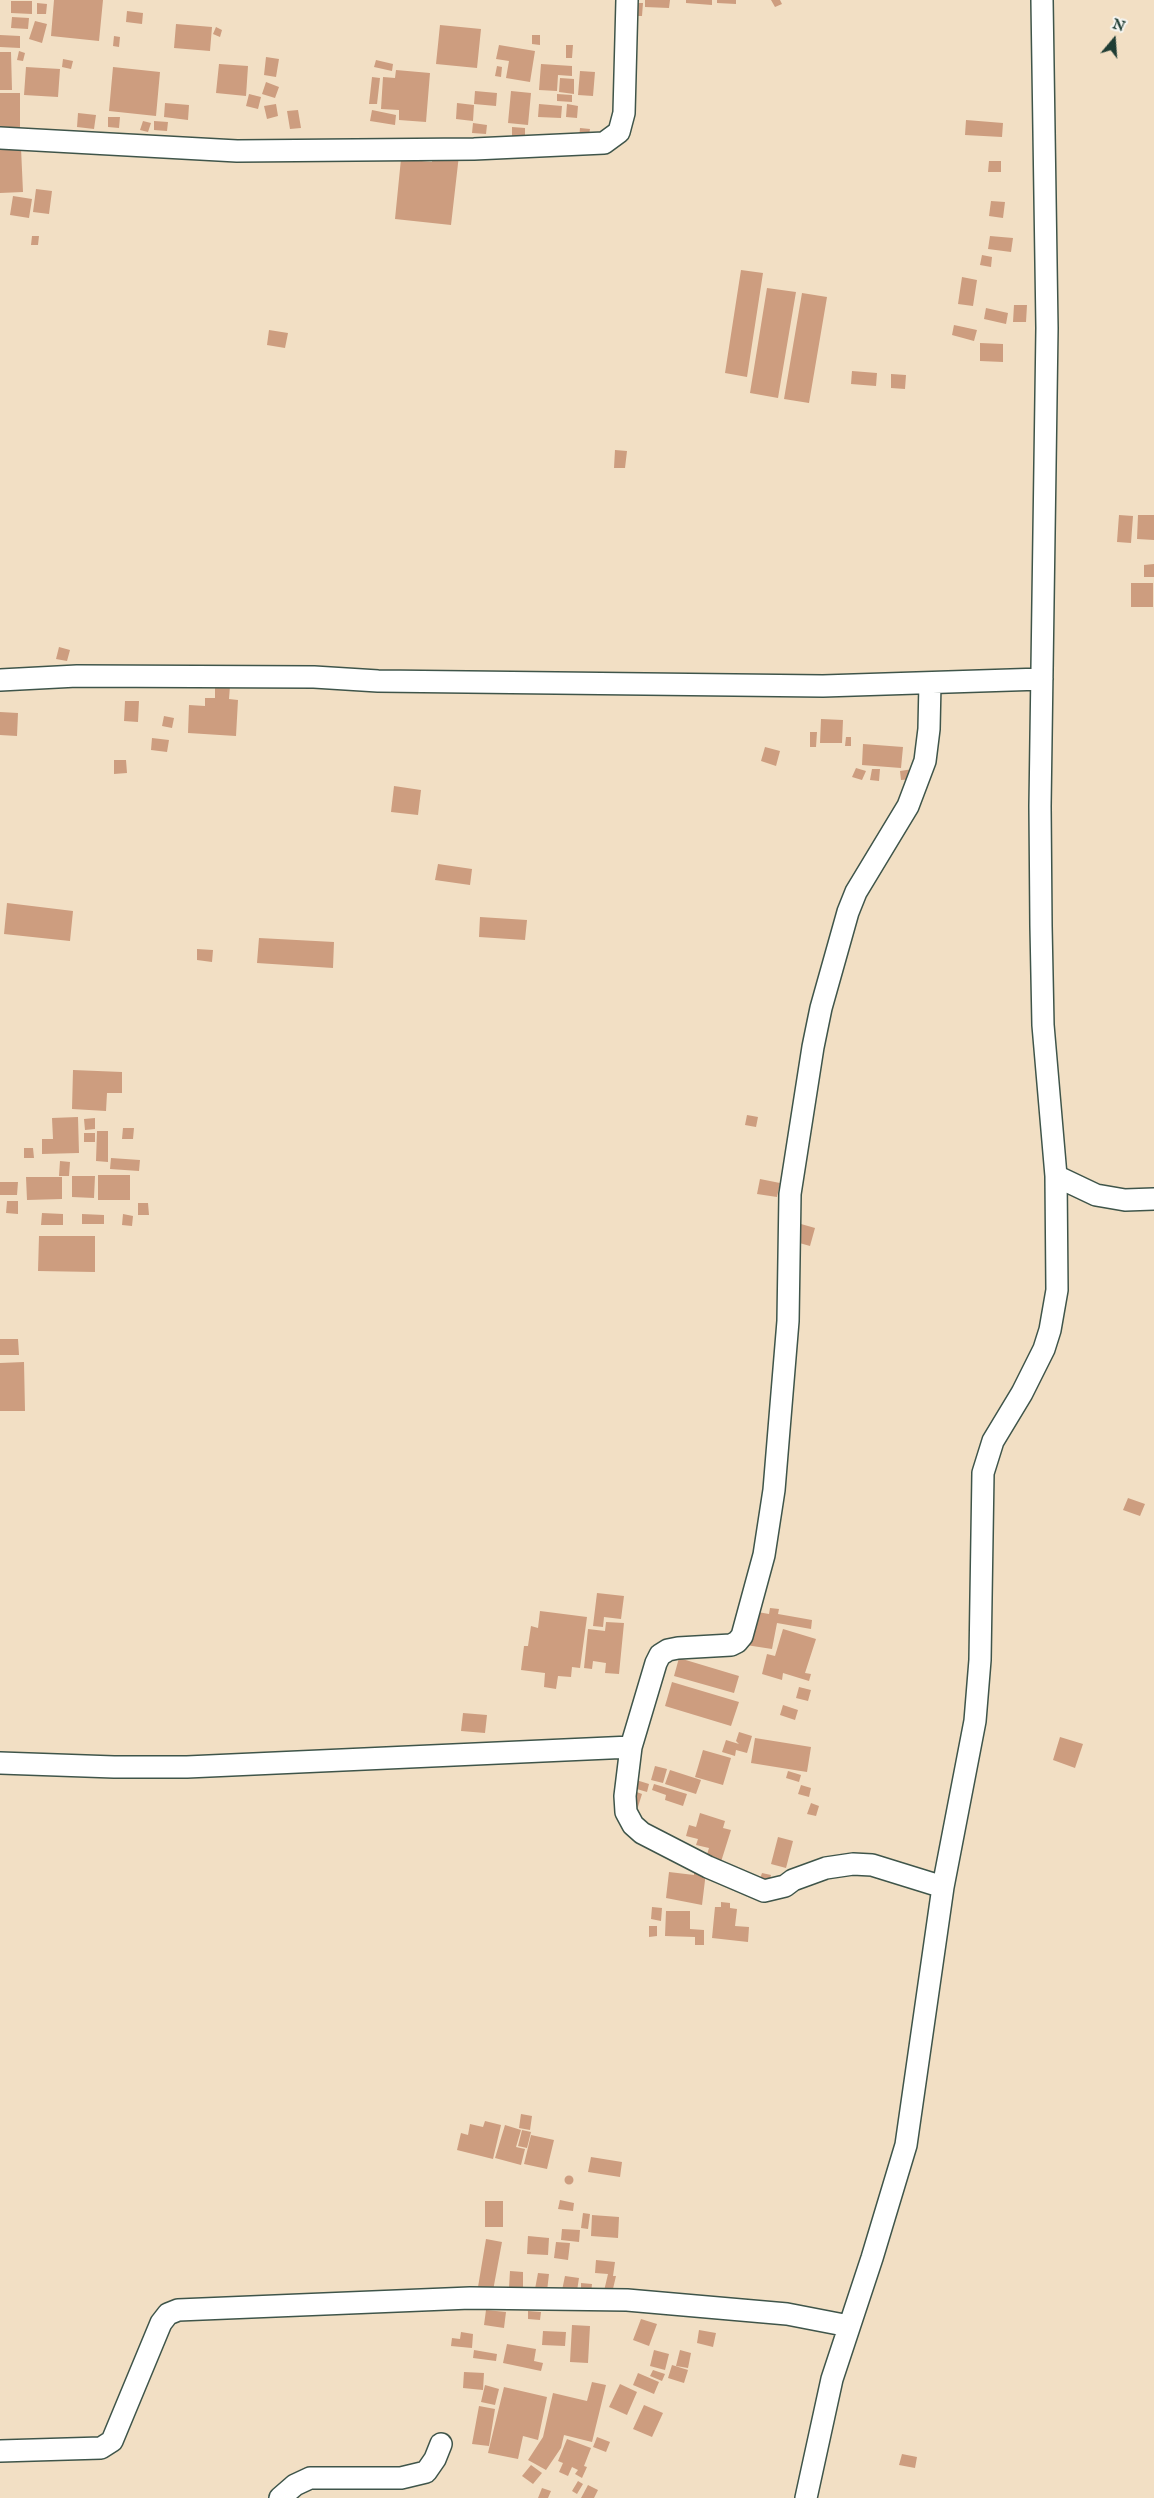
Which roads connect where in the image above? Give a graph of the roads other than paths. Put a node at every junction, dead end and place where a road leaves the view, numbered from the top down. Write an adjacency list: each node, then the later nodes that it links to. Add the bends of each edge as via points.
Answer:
1 (626, 0): 3 (street, via 624,112 619,132 604,143 474,149 237,151)
2 (1042, 0): 4 (street, via 1047,328)
3 (0, 138)
4 (1042, 679): 6 (street); 7 (street, via 1043,1025)
5 (0, 680): 6 (street, via 202,676 823,686)
6 (930, 683): 9 (street, via 929,729 923,768 908,806 853,899 813,1047 790,1194 788,1321 774,1490 764,1555 742,1636 731,1645 678,1648 660,1655)
7 (1056, 1176): 8 (street, via 1096,1195 1125,1200); 11 (street, via 1057,1290 1050,1330 1022,1393 993,1441 983,1473 980,1660 975,1721)
8 (1154, 1199)
9 (631, 1747): 10 (street, via 186,1767); 11 (street, via 625,1796 626,1812 632,1825 657,1843 708,1867 764,1891 785,1886 826,1868 853,1864 872,1865)
10 (0, 1762)
11 (943, 1887): 12 (street, via 906,2145)
12 (848, 2326): 14 (street, via 788,2314 628,2300 470,2298 178,2310 168,2314 161,2323 112,2441 101,2448); 16 (street, via 832,2379)
13 (441, 2444): 15 (street, via 426,2472 391,2478 310,2478)
14 (0, 2451)
15 (280, 2498)
16 (806, 2498)

